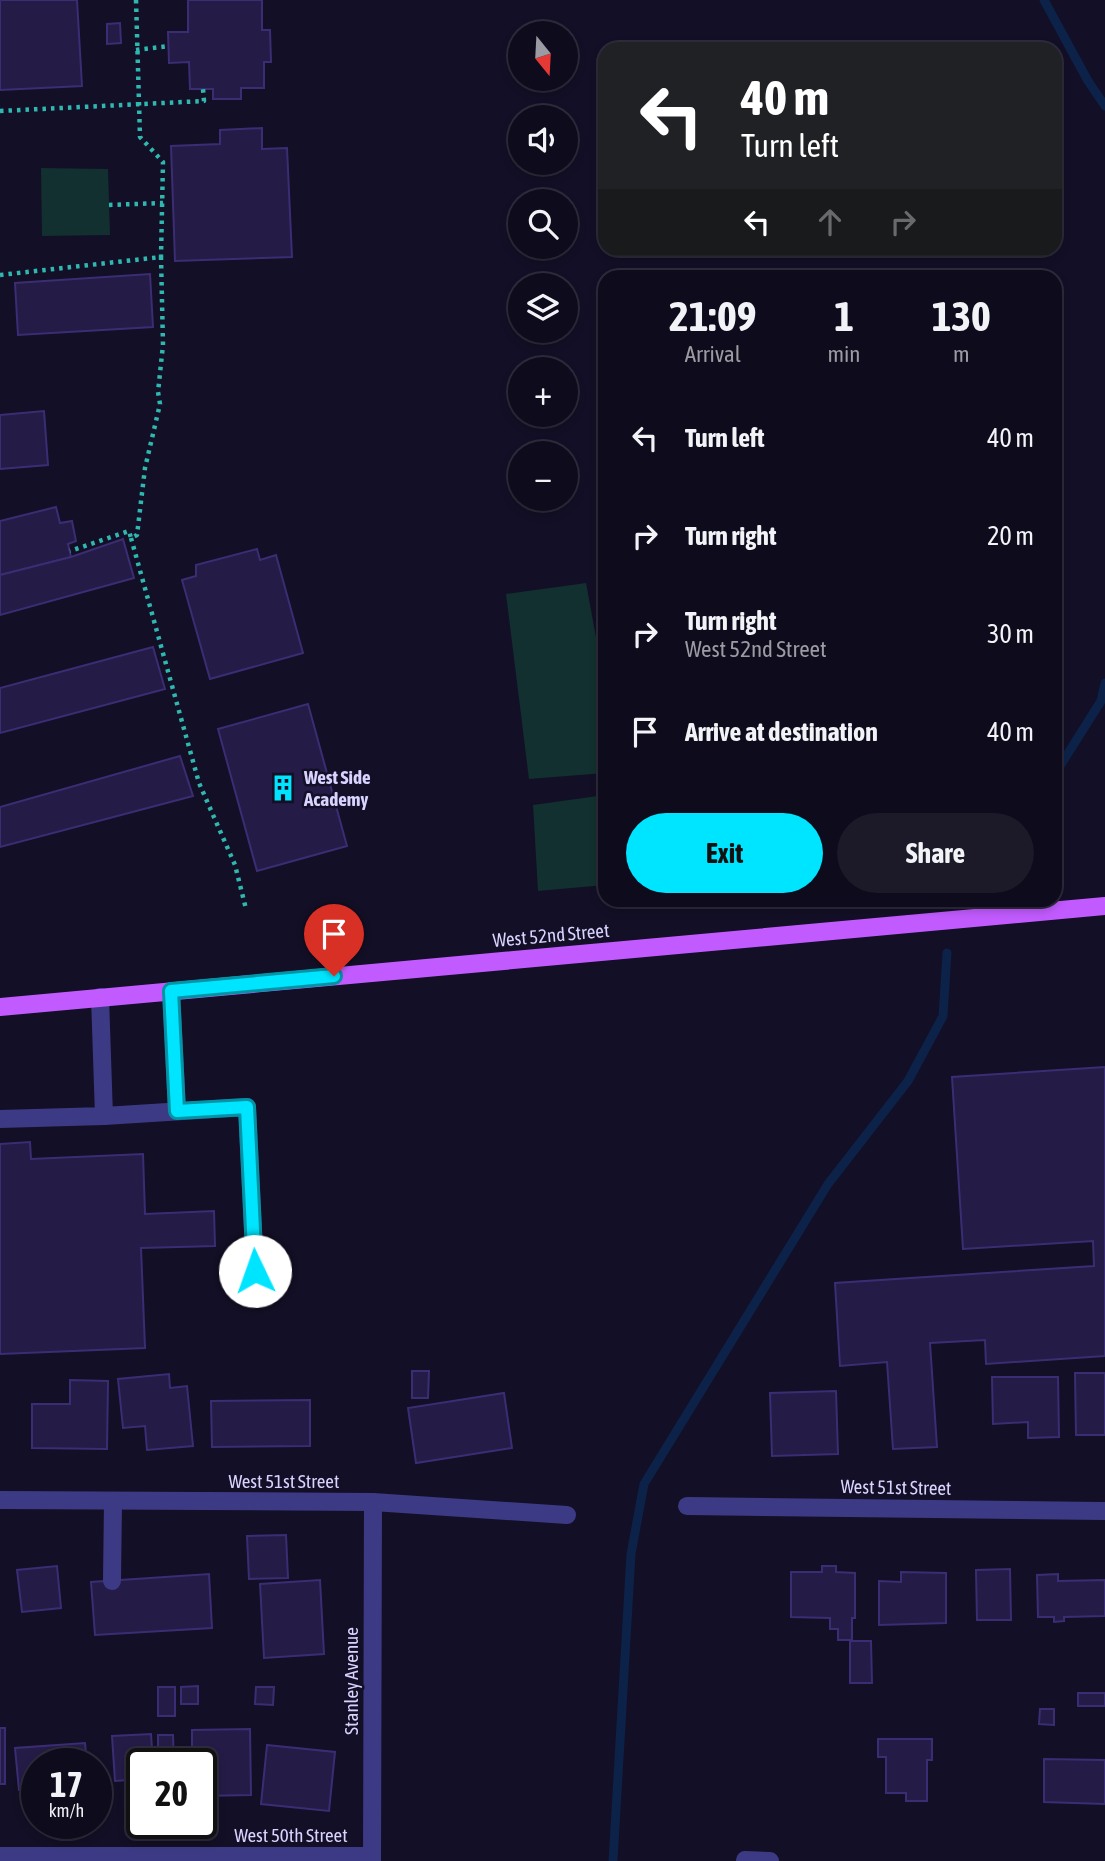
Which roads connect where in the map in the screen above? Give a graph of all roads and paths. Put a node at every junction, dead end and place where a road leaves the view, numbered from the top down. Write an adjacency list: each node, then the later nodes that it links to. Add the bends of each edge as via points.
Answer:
1 (136, 0): 3 (path)
2 (169, 46): 3 (path)
3 (136, 50): 5 (path)
4 (203, 89): 5 (path, via 204,101)
5 (138, 105): 6 (path); 7 (path, via 140,137 163,162)
6 (0, 111)
7 (163, 203): 8 (path); 9 (path)
8 (109, 205)
9 (161, 257): 10 (path); 11 (path, via 160,404 145,468 137,535)
10 (0, 275)
11 (131, 538): 12 (path, via 129,531); 14 (path, via 199,783 235,865)
12 (70, 551)
13 (1105, 905): 15 (main road, West 52nd Street)
14 (246, 909)
15 (171, 991): 16 (main road, West 52nd Street); 18 (street)
16 (100, 997): 17 (main road, West 52nd Street); 19 (street)
17 (0, 1007)
18 (177, 1111): 19 (street); 21 (street, via 247,1107)
19 (104, 1116): 20 (street)
20 (0, 1119)
21 (255, 1271)
22 (0, 1500): 23 (street, West 51st Street)
23 (113, 1501): 24 (street, West 51st Street); 28 (street)
24 (373, 1502): 27 (street, West 51st Street); 32 (street, Stanley Avenue)
25 (687, 1506): 26 (street, West 51st Street)
26 (1105, 1511)
27 (567, 1515)
28 (111, 1581)
29 (0, 1856): 30 (street, West 50th Street)
30 (75, 1858): 31 (street, West 50th Street)
31 (106, 1858): 32 (street, West 50th Street)
32 (372, 1858)
33 (745, 1860): 34 (street)
34 (770, 1861)

